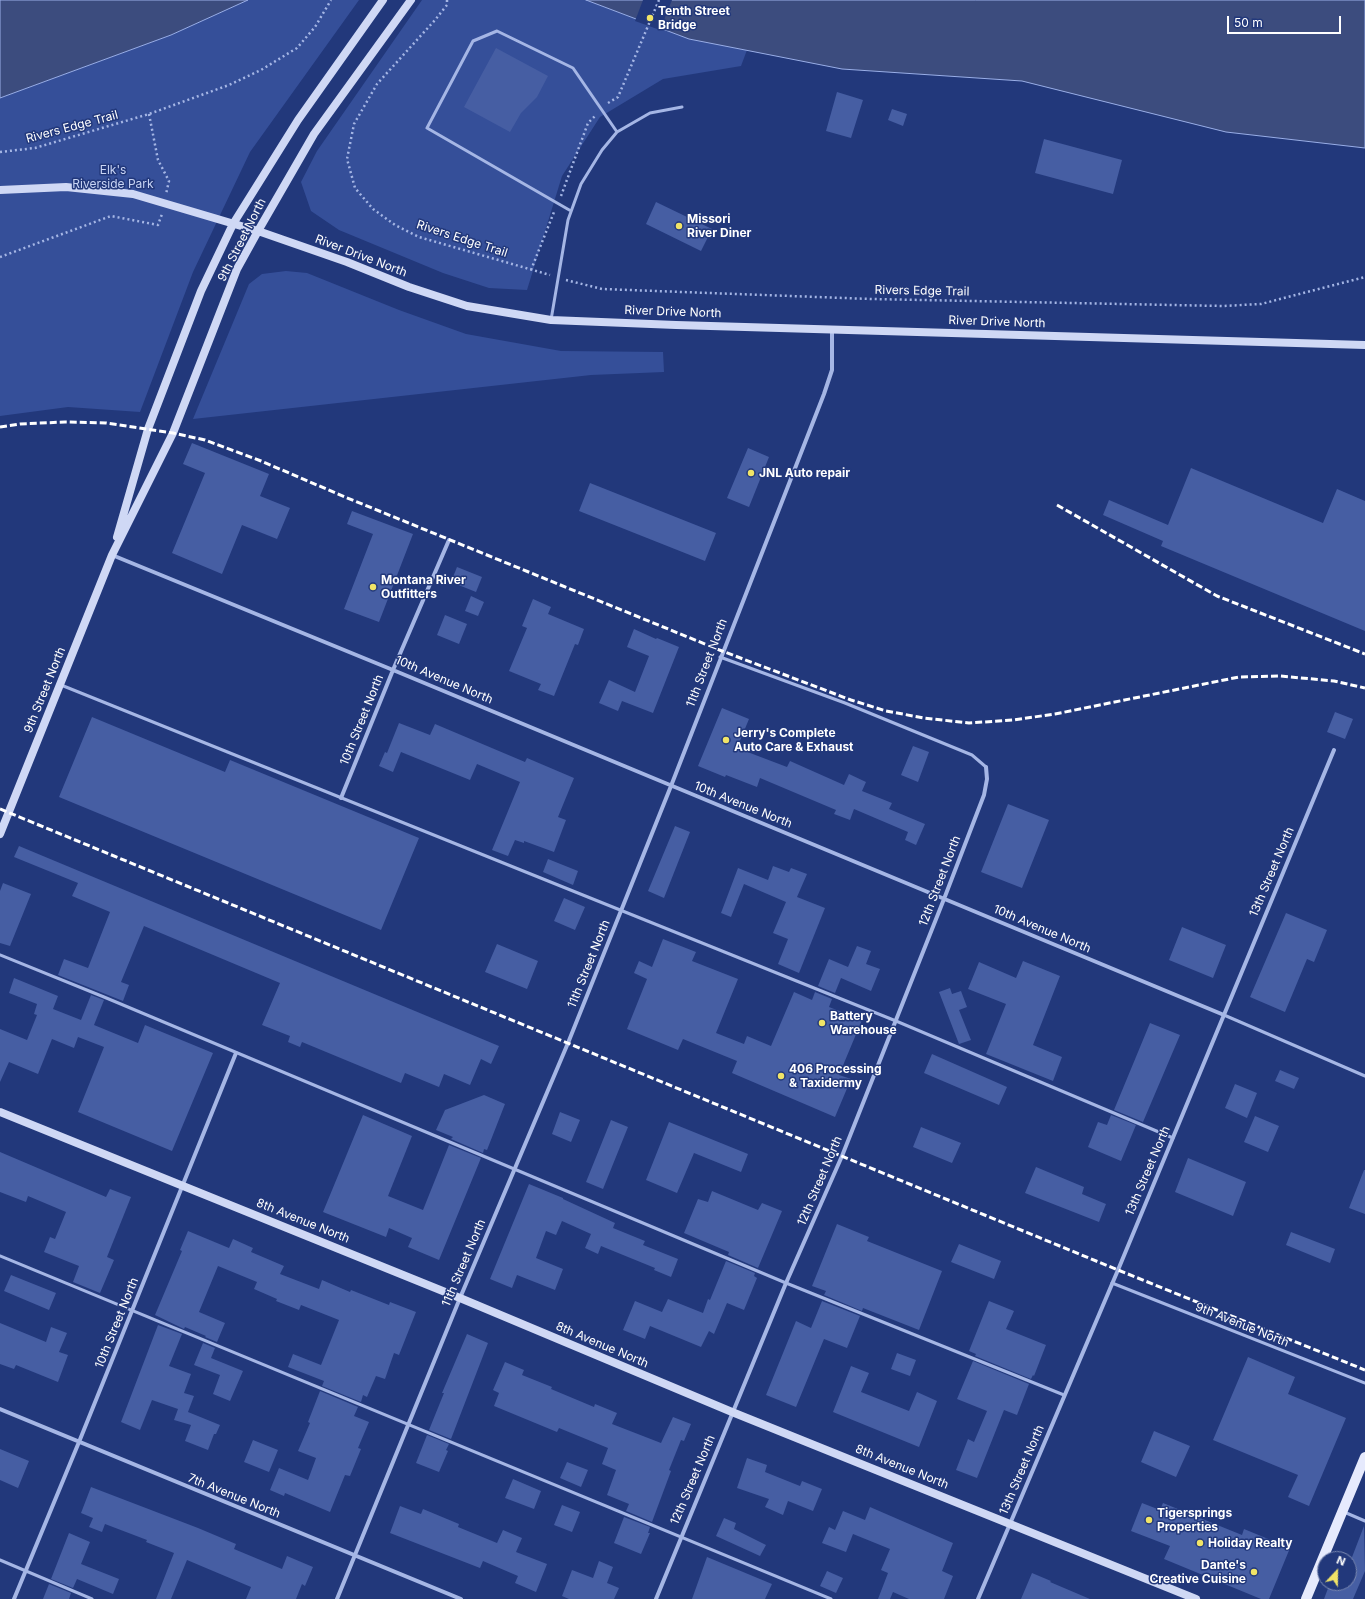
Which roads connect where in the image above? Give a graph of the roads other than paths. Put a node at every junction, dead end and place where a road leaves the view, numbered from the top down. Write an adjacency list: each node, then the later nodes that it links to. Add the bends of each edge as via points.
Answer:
1 (383, 0): 7 (main road, 9th Street North, via 298,120)
2 (411, 0): 8 (main road, 9th Street North, via 314,134)
3 (682, 108): 4 (lane, via 650,113)
4 (617, 132): 6 (lane, via 602,150 581,184); 6 (lane, via 573,68 497,31 473,41 427,128)
5 (0, 190): 7 (main road, River Drive North, via 66,188 133,194)
6 (571, 211): 9 (lane)
7 (233, 224): 8 (main road, River Drive North); 13 (main road, 9th Street North, via 201,291 148,429)
8 (258, 231): 9 (main road, River Drive North, via 347,262 408,287 467,306); 13 (main road, 9th Street North, via 237,270 173,434)
9 (551, 320): 10 (main road, River Drive North)
10 (832, 329): 11 (main road, River Drive North); 14 (street, 11th Street North, via 832,370)
11 (1365, 345)
12 (449, 540): 15 (street, 10th Street North)
13 (112, 555): 15 (street, 10th Avenue North); 16 (main road, 9th Street North)
14 (720, 657): 18 (lane, via 845,703 972,755); 19 (street, 11th Street North)
15 (393, 670): 19 (street, 10th Avenue North); 20 (street, 10th Street North)
16 (60, 684): 20 (lane); 21 (main road, 9th Street North)
17 (1334, 750): 25 (street, 13th Street North)
18 (986, 767): 22 (street, 12th Street North, via 984,795)
19 (670, 786): 22 (street, 10th Avenue North); 23 (street, 11th Street North)
20 (341, 798): 23 (lane)
21 (0, 834)
22 (944, 899): 25 (street, 10th Avenue North); 26 (street, 12th Street North)
23 (620, 911): 26 (lane); 31 (street, 11th Street North)
24 (0, 955): 27 (lane)
25 (1224, 1015): 28 (lane, 10th Avenue North); 30 (street, 13th Street North)
26 (896, 1021): 30 (lane); 34 (street, 12th Street North, via 842,1156)
27 (236, 1053): 31 (lane); 32 (street, 10th Street North)
28 (1365, 1076)
29 (0, 1112): 32 (main road, 8th Avenue North)
30 (1173, 1138): 35 (street, 13th Street North)
31 (514, 1170): 34 (lane); 36 (street, 11th Street North)
32 (183, 1186): 36 (main road, 8th Avenue North); 37 (street, 10th Street North)
33 (0, 1256): 37 (lane)
34 (786, 1283): 39 (lane); 41 (street, 12th Street North)
35 (1112, 1283): 38 (lane, 9th Avenue North); 39 (street, 13th Street North)
36 (460, 1298): 41 (main road, 8th Avenue North); 42 (street, 11th Street North)
37 (132, 1310): 42 (lane); 43 (street, 10th Street North)
38 (1365, 1383)
39 (1064, 1396): 47 (street, 13th Street North)
40 (0, 1409): 43 (street, 7th Avenue North)
41 (732, 1412): 47 (main road, 8th Avenue North); 48 (street, 12th Street North)
42 (409, 1424): 48 (lane); 49 (street, 11th Street North)
43 (79, 1442): 49 (street, 7th Avenue North); 51 (street, 10th Street North)
44 (1365, 1457): 45 (main road)
45 (1342, 1511): 46 (lane); 60 (main road)
46 (1365, 1520)
47 (1010, 1523): 58 (street, 13th Street North); 59 (main road, 8th Avenue North)
48 (681, 1536): 56 (street, 12th Street North); 57 (lane)
49 (354, 1556): 54 (street, 11th Street North); 55 (street, 7th Avenue North)
50 (0, 1560): 51 (lane)
51 (26, 1571): 52 (street, 10th Street North); 53 (lane)
52 (14, 1599)
53 (92, 1599)
54 (337, 1599)
55 (461, 1599)
56 (656, 1599)
57 (831, 1599)
58 (978, 1599)
59 (1196, 1599)
60 (1306, 1599)

